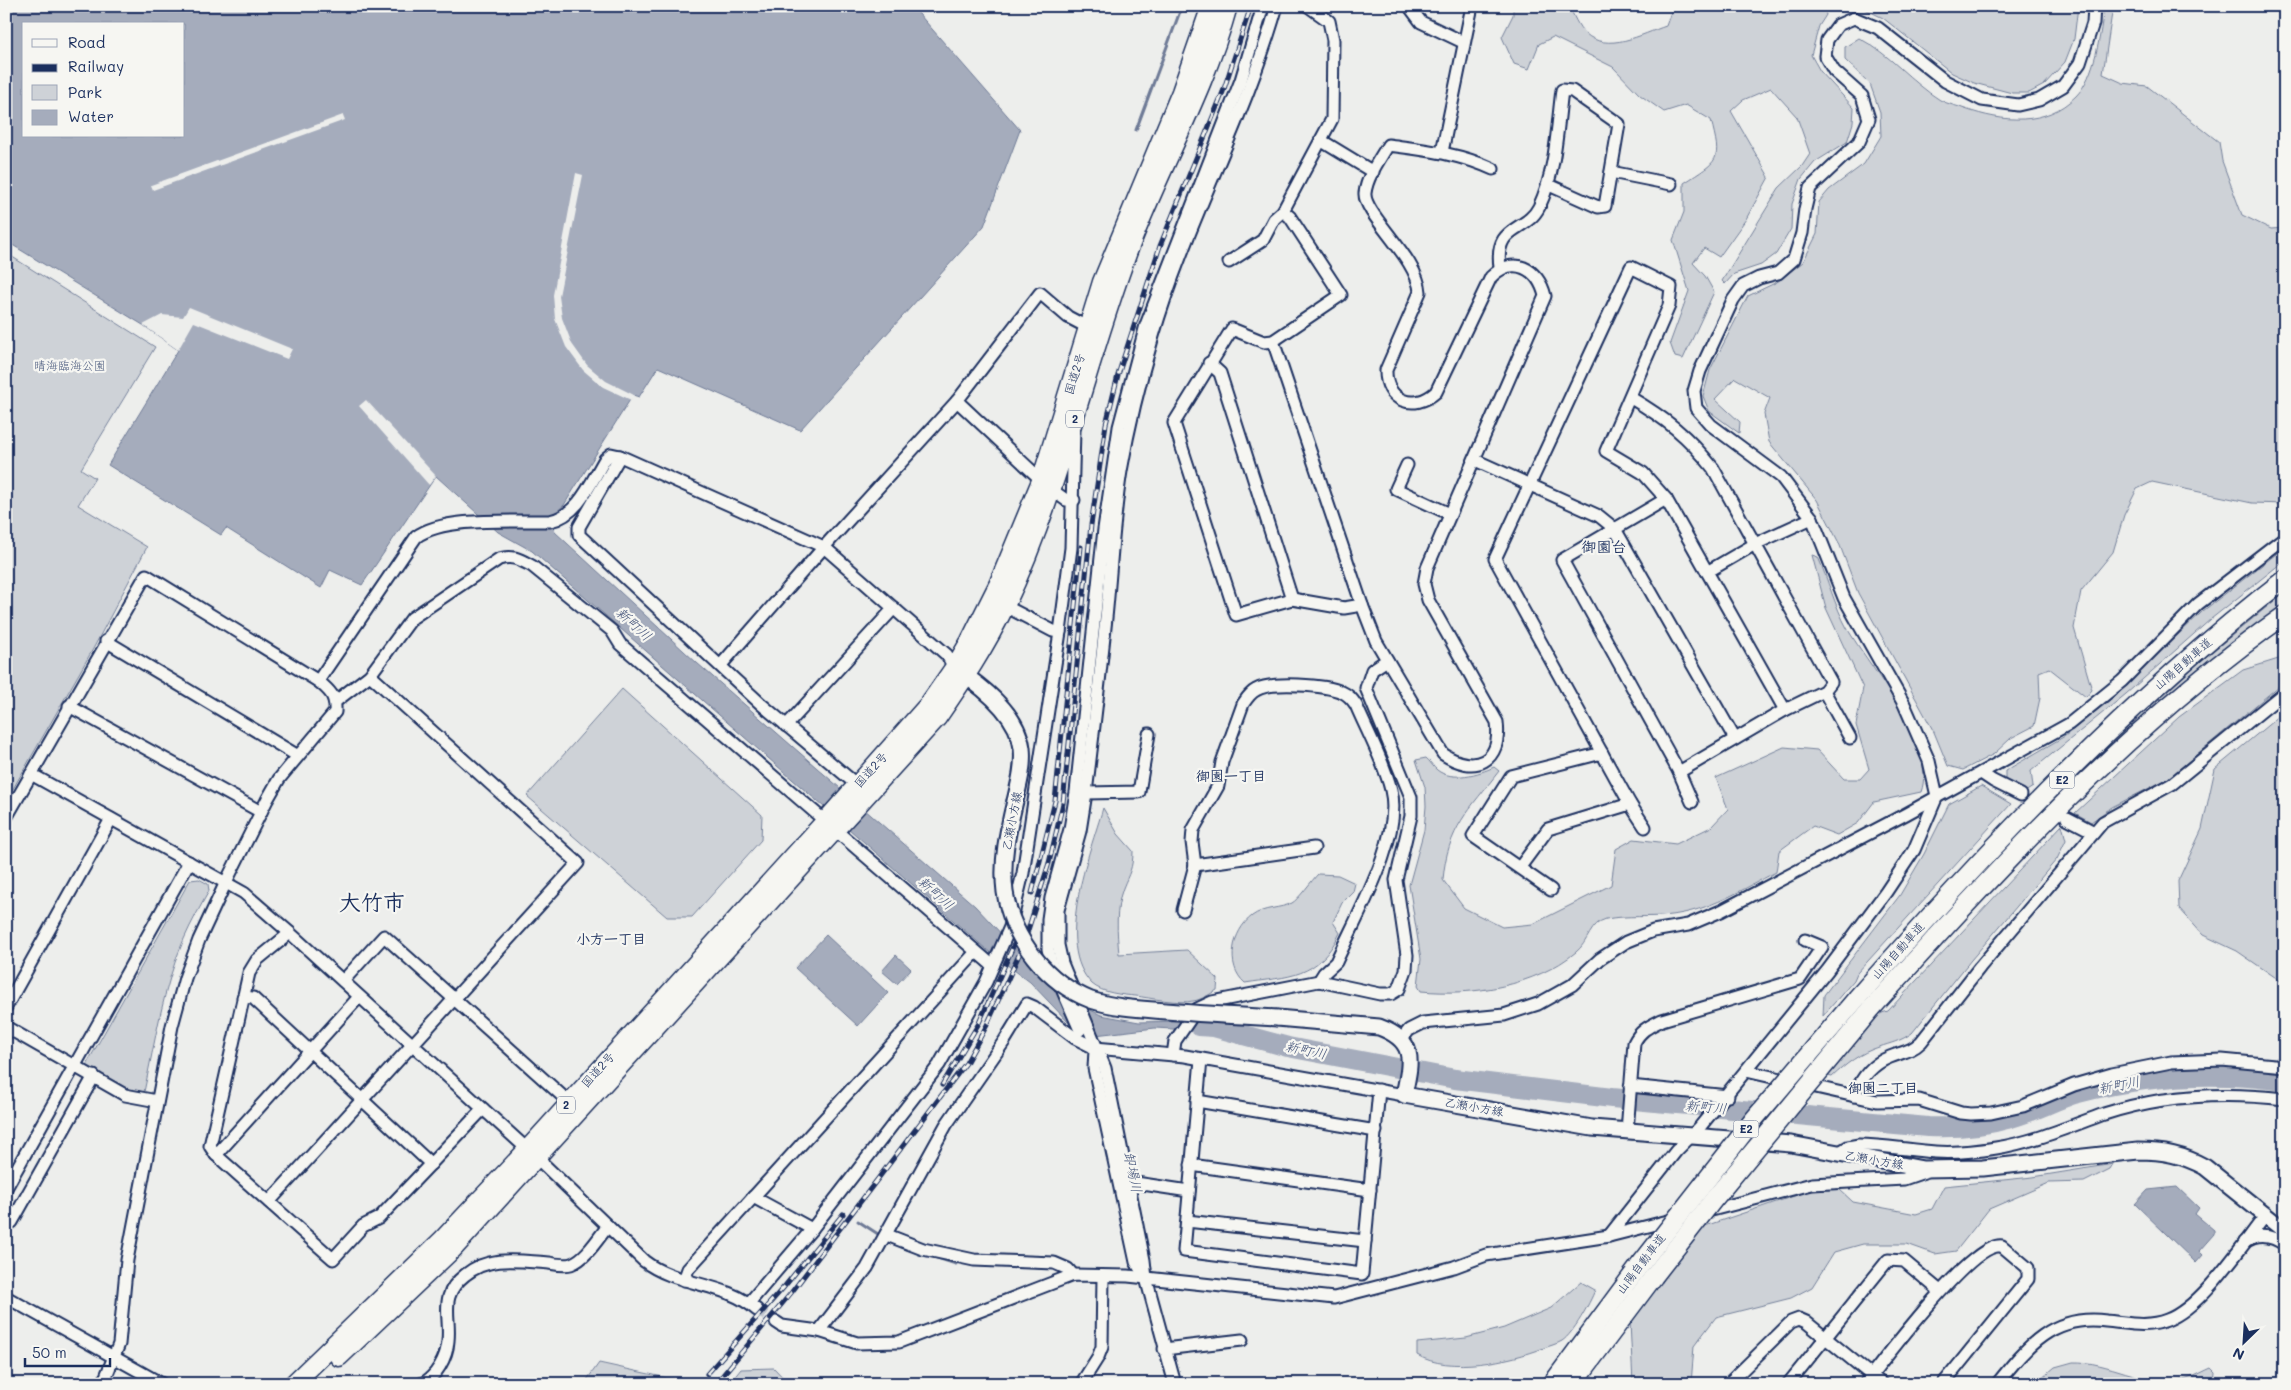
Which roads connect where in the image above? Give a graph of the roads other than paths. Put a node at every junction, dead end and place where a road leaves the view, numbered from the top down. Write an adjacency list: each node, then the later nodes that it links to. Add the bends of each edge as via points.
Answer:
1 (1211, 6): 20 (highway, 国道2号 / 2, via 1181,92 1102,282)
2 (1228, 6): 25 (highway, 国道2号 / 2, via 1193,104 1128,252)
3 (1263, 6): 98 (street, via 1241,80 1146,325 1119,427 1105,520 1076,792 1048,919 1048,949 1052,966)
4 (1277, 6): 68 (street, via 1269,38 1240,117 1178,262 1153,334 1134,407 1113,532)
5 (1308, 6): 10 (street, via 1329,21 1333,40 1334,106 1332,120)
6 (1409, 6): 9 (street, via 1421,22)
7 (1472, 6): 9 (street)
8 (2094, 6): 34 (street, via 2093,23 2080,63 2063,86 2039,100 2018,105 1982,100 1945,81 1878,28 1854,18 1838,25 1827,40 1825,56 1834,71 1862,96 1868,119 1860,142 1810,188 1794,259 1778,273 1743,286 1732,300 1700,370 1694,391 1696,408 1711,425 1781,477)
9 (1464, 42): 11 (street)
10 (1322, 141): 13 (street); 17 (street)
11 (1442, 152): 12 (street, via 1469,158); 13 (street, via 1388,145)
12 (1493, 169)
13 (1372, 172): 19 (street, via 1364,196 1419,279 1420,292 1386,370 1388,386 1398,399 1428,400 1436,392 1491,277)
14 (1611, 172): 15 (street); 16 (street, via 1605,206 1598,207); 16 (street, via 1619,124 1572,92 1562,90)
15 (1671, 184)
16 (1549, 185): 19 (street, via 1537,210 1508,232 1499,256)
17 (1283, 210): 18 (street, via 1263,240); 21 (street, via 1341,295)
18 (1229, 262)
19 (1500, 267): 27 (street, via 1509,265 1534,273 1542,283 1545,296)
20 (1088, 328): 24 (street, via 1068,317 1040,294); 30 (highway, 国道2号 / 2)
21 (1273, 341): 22 (street, via 1264,342 1232,329); 42 (street)
22 (1209, 363): 41 (street, via 1220,373); 41 (street, via 1174,423 1236,615)
23 (1631, 398): 29 (street, via 1669,306 1671,287 1631,268); 31 (street, via 1606,451 1643,473); 37 (street, via 1663,417 1692,441 1713,468)
24 (957, 401): 30 (street); 38 (street)
25 (1074, 423): 30 (highway, 国道2号 / 2); 32 (street)
26 (620, 456): 38 (street); 49 (street, via 579,527 579,535); 52 (street, via 610,454 605,459 571,511 560,519 442,524 425,530 407,547)
27 (1476, 460): 29 (street); 33 (street)
28 (1406, 465): 33 (street, via 1396,489)
29 (1530, 483): 35 (street, via 1599,516); 62 (street, via 1495,559)
30 (1046, 486): 32 (street, via 1066,500); 43 (highway, 国道2号 / 2); 50 (highway, 国道2号 / 2, via 970,641)
31 (1666, 499): 35 (street); 39 (street)
32 (1074, 500): 46 (street)
33 (1450, 514): 48 (street, via 1427,568 1424,584 1428,600 1497,722 1499,734 1495,748 1486,759 1473,765 1456,762 1443,754)
34 (1812, 518): 37 (street); 69 (street, via 1844,598 1904,704 1929,761)
35 (1615, 529): 61 (street); 64 (street, via 1562,560)
36 (2285, 538): 65 (street, via 2198,604 2122,681 2069,724)
37 (1755, 544): 39 (street); 53 (street, via 1831,682)
38 (824, 547): 44 (street); 49 (street)
39 (1707, 572): 57 (street)
40 (2285, 579): 158 (highway, 山陽自動車道 / E2, bridge, via 2119,722 1996,845 1857,998 1698,1188 1573,1355)
41 (1292, 599): 42 (street, via 1344,608)
42 (1362, 605): 48 (street)
43 (1005, 606): 46 (street); 50 (highway, 国道2号 / 2)
44 (894, 608): 50 (street, via 947,655); 58 (street)
45 (2285, 615): 158 (highway, 山陽自動車道 / E2, bridge, via 2183,693 2025,842 1871,1010 1714,1198 1605,1342)
46 (1060, 632): 90 (street, via 1024,864 1010,927)
47 (106, 641): 52 (street, via 146,575); 56 (street); 63 (street)
48 (1387, 660): 92 (street, via 1372,670 1366,688 1411,797 1409,831 1396,880 1408,955 1406,970 1399,990 1391,994)
49 (721, 665): 58 (street)
50 (960, 672): 67 (highway, 国道2号 / 2, via 937,718); 99 (main road, 乙瀬小方線, bridge, via 1006,713 1018,733 1023,762 1007,834 1005,892 1013,922 1026,946 1058,982 1084,997 1123,1008 1379,1027 1391,1031)
51 (370, 675): 55 (street); 77 (street, via 412,618 498,559 517,558 532,566 612,630 620,644); 95 (street, via 578,863)
52 (318, 681): 55 (street, via 332,692)
53 (1824, 691): 57 (street); 60 (street)
54 (2285, 692): 79 (street, via 2172,784 2122,810)
55 (336, 701): 63 (street, via 335,712)
56 (69, 706): 66 (street); 73 (street)
57 (1785, 710): 61 (street)
58 (786, 726): 67 (street)
59 (1149, 734): 68 (street, via 1139,792)
60 (1850, 738)
61 (1735, 739): 64 (street)
62 (1602, 753): 72 (street); 83 (street, via 1511,776 1473,836)
63 (298, 756): 73 (street, via 279,779)
64 (1679, 772): 71 (street)
65 (1981, 773): 69 (street); 70 (street)
66 (31, 774): 74 (street); 76 (street)
67 (858, 792): 77 (highway, 国道2号 / 2)
68 (1086, 793): 100 (street, via 1080,831 1058,910 1058,945)
69 (1938, 796): 99 (street, via 1721,911 1688,925 1652,931 1626,942 1600,959 1572,985 1538,1004 1504,1015 1423,1023 1409,1030); 107 (street, via 1914,850 1886,892)
70 (2021, 796)
71 (1692, 802)
72 (1630, 804): 78 (street); 83 (street, via 1548,829)
73 (261, 812): 84 (street)
74 (6, 818)
75 (2067, 818): 79 (street)
76 (111, 820): 81 (street); 96 (street)
77 (832, 824): 89 (street); 118 (highway, 国道2号 / 2); 123 (highway, 国道2号 / 2)
78 (1645, 826)
79 (2094, 832): 112 (street, via 1914,1050 1889,1057 1873,1066)
80 (1314, 848): 82 (street)
81 (189, 862): 84 (street); 105 (street)
82 (1195, 865): 86 (street); 92 (street, via 1193,830 1215,795 1222,762 1248,696 1273,684 1340,691 1350,697 1391,789 1394,810 1386,848 1373,880 1336,962)
83 (1520, 867): 85 (street)
84 (226, 882): 87 (street, via 244,893); 116 (street, via 185,978)
85 (1551, 890)
86 (1183, 910)
87 (290, 933): 91 (street); 93 (street, via 257,960 249,973)
88 (1805, 940): 109 (street, via 1822,947 1800,979 1662,1020 1644,1029 1634,1043)
89 (976, 952): 90 (street); 133 (street)
90 (995, 963): 139 (street, via 939,1064)
91 (343, 981): 94 (street); 95 (street, via 384,936)
92 (1319, 982): 103 (street, via 1212,1002 1197,1009)
93 (243, 997): 102 (street, via 252,998); 125 (street, via 210,1146)
94 (360, 997): 101 (street); 102 (street)
95 (455, 1000): 101 (street); 118 (street)
96 (6, 1008)
97 (6, 1028): 105 (street)
98 (1080, 1030)
99 (1401, 1040): 111 (main road, via 1406,1044 1410,1057)
100 (1093, 1043): 103 (street); 129 (street, via 1105,1068); 141 (street, via 1075,1038 1027,1004 946,1125); 148 (street, via 1094,1068 1136,1262)
101 (413, 1045): 115 (street); 119 (street)
102 (309, 1051): 115 (street); 125 (street)
103 (1174, 1051): 104 (street)
104 (1201, 1059): 110 (street); 117 (street)
105 (74, 1064): 108 (street); 130 (street)
106 (2285, 1066): 112 (street, via 2222,1060 2171,1062 2112,1074 2074,1085 2023,1106 1991,1113 1961,1113 1919,1100 1877,1101)
107 (1746, 1071): 112 (street); 113 (street)
108 (94, 1076): 116 (street, via 125,1095); 137 (street)
109 (1630, 1088): 113 (street); 120 (street)
110 (1379, 1090): 111 (street); 121 (street)
111 (1405, 1091): 120 (main road, 乙瀬小方線, via 1576,1125)
112 (1854, 1096)
113 (1726, 1097): 122 (street)
114 (2285, 1099): 124 (street, via 2229,1095 2170,1100 2112,1112 2036,1140 1979,1151 1943,1153 1859,1145)
115 (362, 1100): 126 (street); 134 (street)
116 (157, 1101): 157 (street, via 127,1260)
117 (1197, 1101): 121 (street); 127 (street)
118 (569, 1102): 123 (highway, 国道2号 / 2)
119 (483, 1109): 123 (street); 126 (street)
120 (1627, 1127): 122 (main road, 乙瀬小方線)
121 (1376, 1131): 131 (street)
122 (1695, 1132): 124 (main road, 乙瀬小方線); 142 (street, via 1676,1151)
123 (532, 1153): 138 (street); 162 (highway, 国道2号 / 2); 163 (highway, 国道2号 / 2, via 453,1249)
124 (1838, 1153): 128 (main road, 乙瀬小方線)
125 (216, 1155): 134 (street)
126 (431, 1164): 134 (street, via 379,1218 363,1226 333,1259)
127 (1191, 1166): 131 (street); 132 (street)
128 (1934, 1169): 135 (main road, 乙瀬小方線, via 1983,1168 2138,1151 2166,1152 2205,1167); 142 (street, via 1904,1179 1812,1184)
129 (1129, 1185): 132 (street); 148 (street)
130 (6, 1188)
131 (1370, 1190): 143 (street)
132 (1189, 1191): 136 (street)
133 (753, 1197): 139 (street); 149 (street, via 688,1269)
134 (269, 1202)
135 (2266, 1215): 140 (main road, 乙瀬小方線); 145 (street)
136 (1186, 1221): 143 (street); 143 (street, via 1184,1251 1362,1274)
137 (12, 1222)
138 (608, 1226): 149 (street, via 658,1271); 164 (street, via 571,1264 503,1260 487,1262 465,1274 457,1282 447,1304 448,1341 444,1358 434,1374)
139 (812, 1228): 149 (street, via 753,1306 720,1289)
140 (2285, 1231)
141 (887, 1234): 146 (street, via 923,1249 974,1260 1054,1263); 153 (street, via 863,1274)
142 (1609, 1236): 148 (street, via 1486,1255 1445,1270 1334,1298)
143 (1365, 1241)
144 (2285, 1245): 145 (street, via 2274,1238 2256,1236)
145 (2240, 1247): 171 (street, via 2194,1303 2181,1313 2152,1324 2070,1322 2053,1329 2024,1350)
146 (1073, 1275): 147 (street); 153 (street, via 899,1342 857,1343)
147 (1102, 1276): 148 (street); 165 (street, via 1102,1346)
148 (1146, 1278): 156 (street)
149 (684, 1280)
150 (1940, 1291): 154 (street, via 1904,1261 1890,1259); 159 (street); 170 (street, via 1995,1246 2005,1248 2029,1271 2026,1282)
151 (6, 1297): 157 (street)
152 (776, 1322): 153 (street, via 782,1326)
153 (819, 1332)
154 (1825, 1337): 159 (street); 167 (street, via 1804,1320 1795,1320); 168 (street)
155 (1242, 1340): 156 (street)
156 (1164, 1349): 166 (street)
157 (115, 1358): 160 (street); 161 (street)
158 (1566, 1379)
159 (1869, 1380): 169 (street)
160 (103, 1384)
161 (162, 1384)
162 (293, 1384)
163 (311, 1384)
164 (421, 1384)
165 (1081, 1384)
166 (1175, 1384)
167 (1728, 1384)
168 (1788, 1384)
169 (1882, 1384)
170 (1943, 1384)
171 (1997, 1384)

